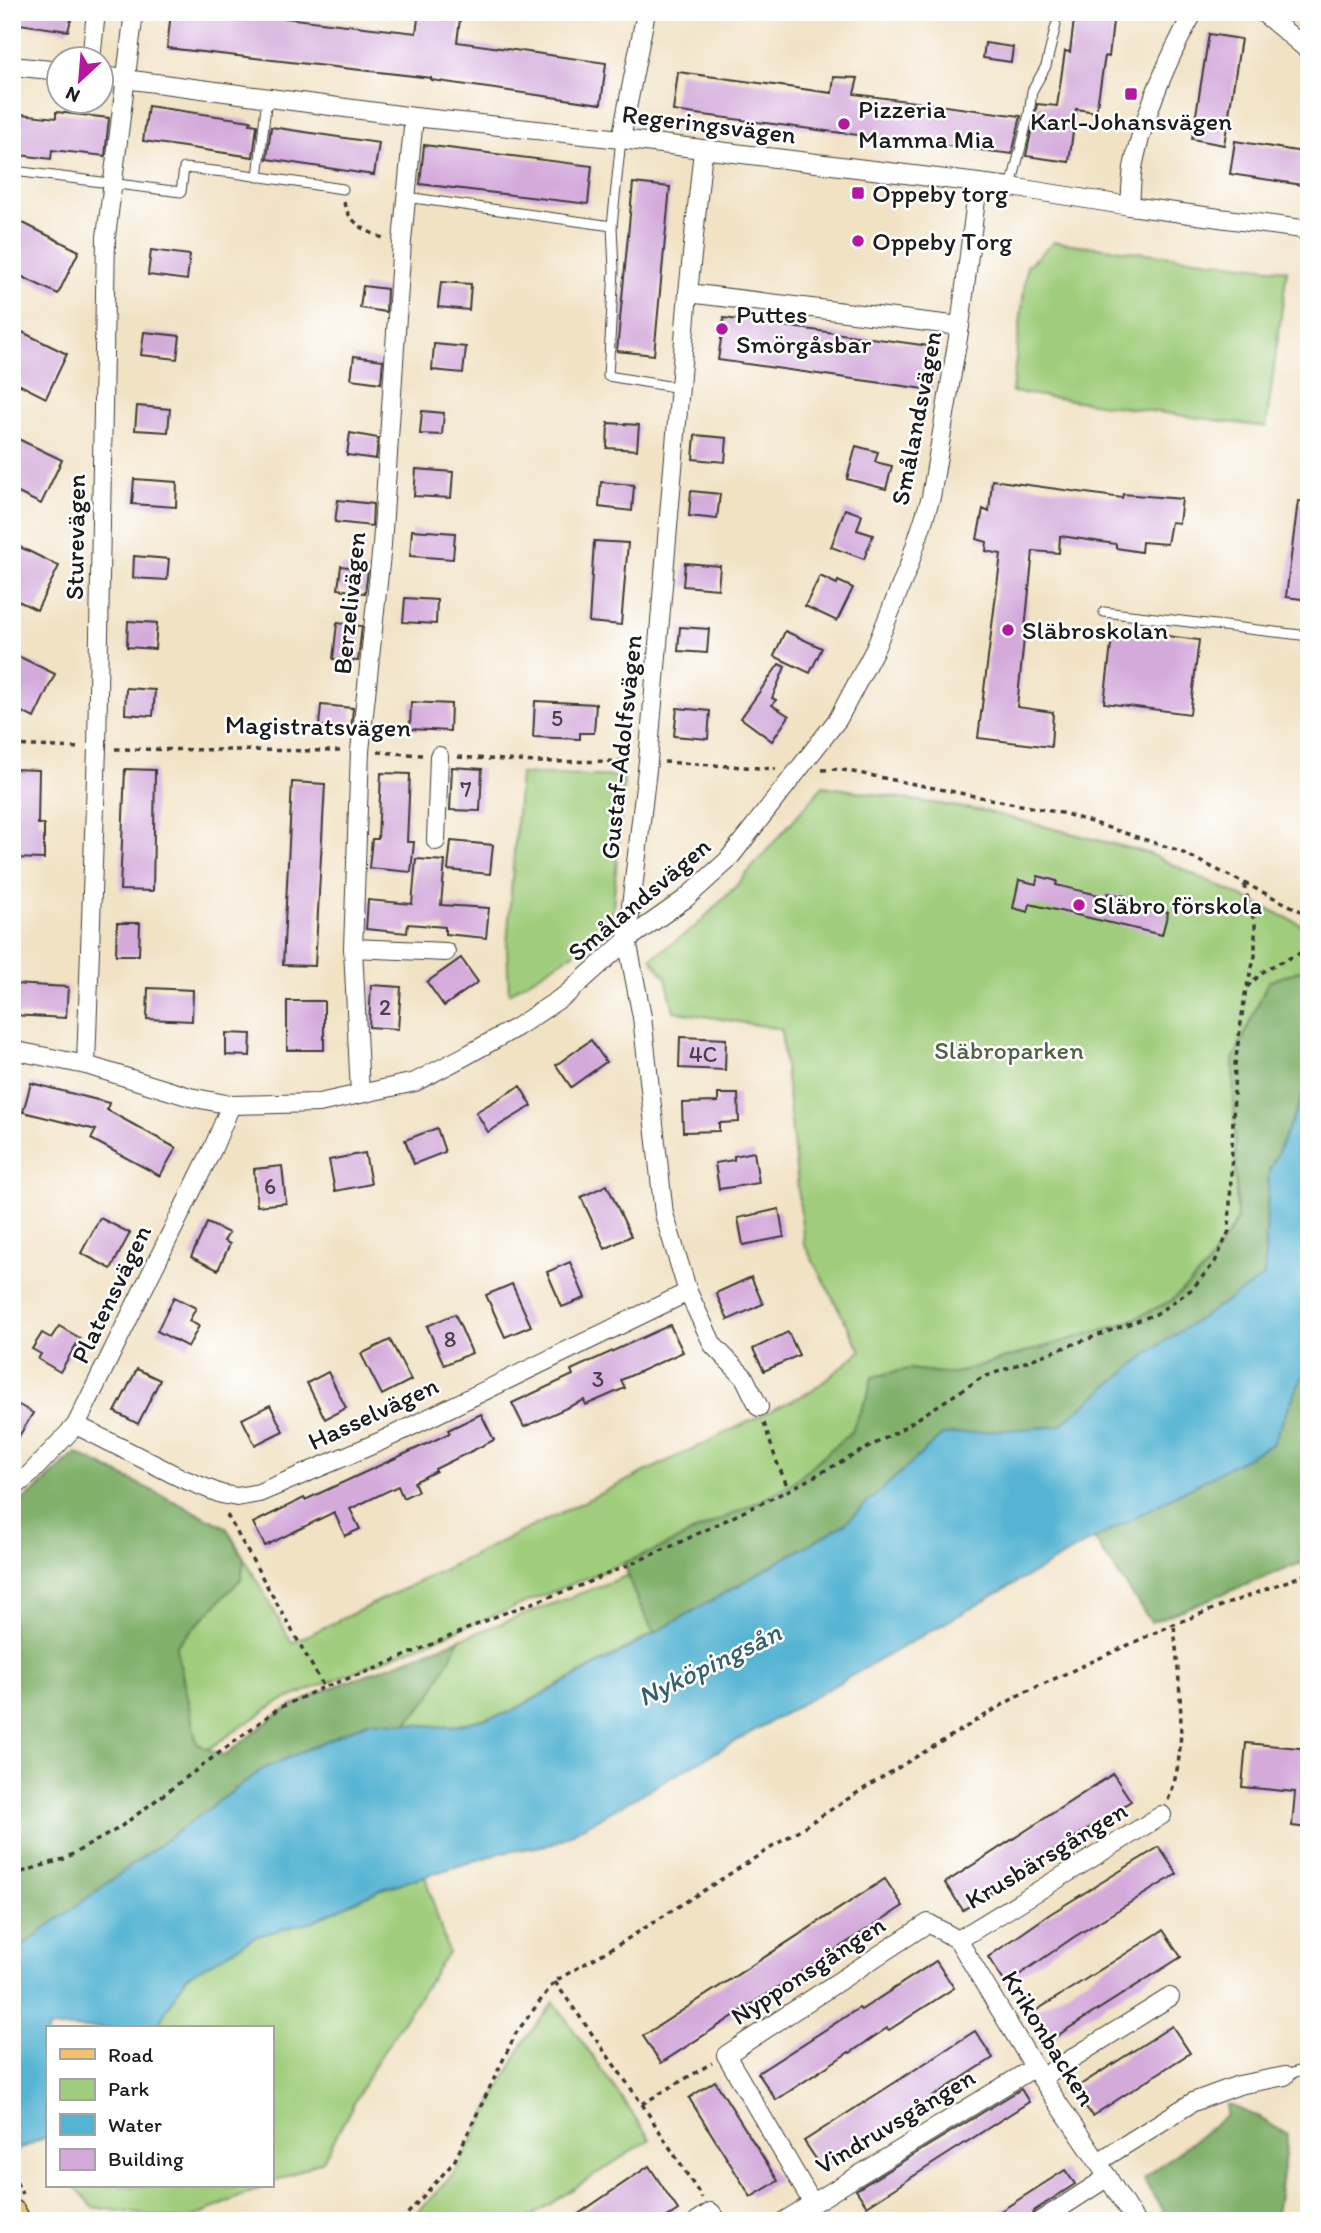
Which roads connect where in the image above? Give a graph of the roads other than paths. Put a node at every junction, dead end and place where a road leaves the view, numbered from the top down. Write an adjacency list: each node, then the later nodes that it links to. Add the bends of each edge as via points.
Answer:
1 (96, 12): 7 (street)
2 (134, 12): 12 (street, Sturevägen)
3 (646, 12): 15 (street)
4 (1194, 12): 24 (street, via 1177,41 1150,110 1133,168)
5 (1262, 12): 8 (street)
6 (1056, 25): 21 (lane, via 1046,66 1032,91)
7 (92, 46)
8 (1309, 51)
9 (12, 66): 10 (street)
10 (46, 70)
11 (116, 78): 12 (street, Regeringsvägen)
12 (126, 79): 13 (street, Regeringsvägen); 19 (street, Sturevägen)
13 (267, 97): 14 (street, Regeringsvägen); 18 (lane)
14 (414, 117): 15 (street, Regeringsvägen); 23 (street, Berzelivägen)
15 (621, 139): 16 (street, Regeringsvägen); 25 (lane)
16 (703, 150): 20 (street, Regeringsvägen); 27 (street, Gustaf-Adolfsvägen)
17 (14, 171): 19 (lane)
18 (258, 177): 19 (lane, via 184,168 181,192); 22 (lane)
19 (112, 183): 38 (street, Sturevägen, via 106,237)
20 (978, 184): 21 (street, Regeringsvägen); 28 (street, Smålandsvägen)
21 (1011, 187): 24 (street, Regeringsvägen)
22 (344, 189)
23 (406, 197): 25 (lane); 35 (street, Berzelivägen, via 382,545 360,751)
24 (1130, 206): 26 (street, Regeringsvägen)
25 (612, 226): 29 (lane, via 608,376)
26 (1309, 230)
27 (688, 293): 28 (street); 29 (street, Gustaf-Adolfsvägen)
28 (960, 326): 34 (street, Smålandsvägen, via 931,498 875,649 838,719 727,860 685,900)
29 (680, 388): 34 (street, Gustaf-Adolfsvägen, via 648,761)
30 (1104, 612): 31 (lane)
31 (1309, 636)
32 (439, 756): 33 (street, Magistratsvägen)
33 (436, 841)
34 (627, 940): 39 (street, Smålandsvägen, via 567,994 517,1027 415,1082); 41 (street, Gustaf-Adolfsvägen, via 642,1017 663,1214)
35 (353, 948): 36 (street); 39 (street, Berzelivägen)
36 (446, 951)
37 (12, 1051): 38 (street, Smålandsvägen)
38 (86, 1065): 40 (street, Smålandsvägen)
39 (360, 1094): 40 (street, Smålandsvägen, via 320,1103)
40 (231, 1105): 43 (street, Platensvägen)
41 (688, 1292): 42 (street, Gustaf-Adolfsvägen, via 713,1345 744,1377); 43 (street, Hasselvägen, via 379,1442 259,1493 220,1494)
42 (759, 1407)
43 (76, 1425): 44 (street, Platensvägen)
44 (12, 1489)
45 (1162, 1815): 46 (street, Krusbärsgången)
46 (958, 1940): 49 (street, Krikonbacken); 52 (street, Nypponsgången, via 928,1923 726,2055)
47 (1170, 1997): 49 (street, Vindruvsgången)
48 (1309, 2067): 50 (lane)
49 (1038, 2073): 51 (street, Krikonbacken); 52 (street, Vindruvsgången)
50 (1284, 2076): 51 (street, via 1239,2085 1193,2102)
51 (1103, 2169): 56 (street); 57 (street, Krikonbacken)
52 (813, 2202): 55 (street, Vindruvsgången)
53 (12, 2214): 54 (main road)
54 (16, 2221)
55 (784, 2221)
56 (1040, 2221)
57 (1135, 2221)

